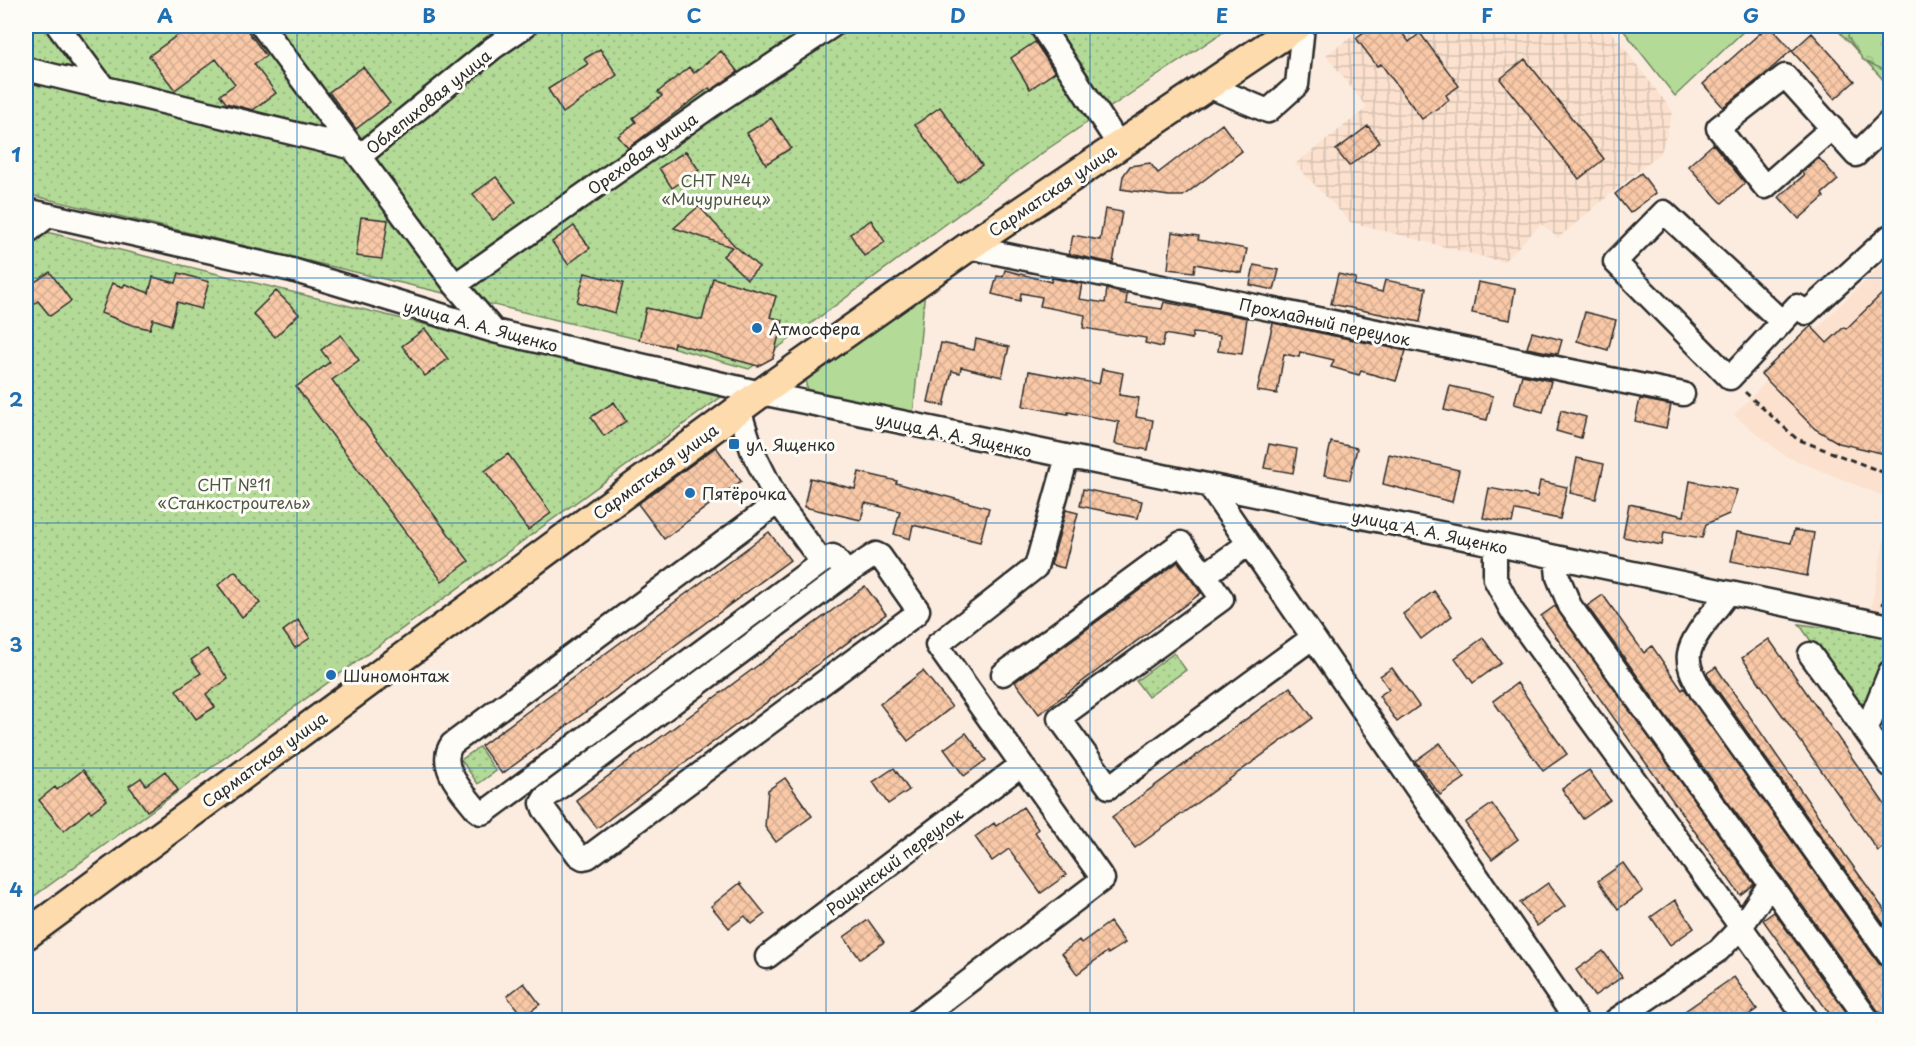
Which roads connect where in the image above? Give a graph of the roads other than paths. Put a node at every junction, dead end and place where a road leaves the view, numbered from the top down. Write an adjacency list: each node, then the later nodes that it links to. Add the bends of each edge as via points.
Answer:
1 (58, 26): 10 (street)
2 (262, 26): 14 (street)
3 (525, 26): 14 (street, Облепиховая улица)
4 (832, 26): 20 (street, Ореховая улица)
5 (1041, 26): 13 (street)
6 (1298, 26): 9 (main road, Сарматская улица)
7 (1303, 26): 9 (street, via 1297,85 1268,111)
8 (26, 69): 10 (street)
9 (1208, 86): 13 (main road, Сарматская улица)
10 (104, 88): 14 (street)
11 (1890, 121): 12 (street, via 1856,155)
12 (1832, 128): 12 (street, via 1785,76 1718,129 1765,187)
13 (1119, 145): 19 (main road, Сарматская улица)
14 (357, 152): 20 (street)
15 (26, 210): 16 (street, улица А. А. Ященко)
16 (49, 216): 17 (street); 22 (street, улица А. А. Ященко, via 292,270)
17 (26, 233)
18 (1890, 236): 21 (street, via 1806,313 1797,306)
19 (968, 247): 23 (street, Прохладный переулок); 24 (main road, Сарматская улица)
20 (455, 285): 22 (street)
21 (1781, 321): 21 (street, via 1664,212 1615,262 1730,378)
22 (494, 331): 24 (street, улица А. А. Ященко)
23 (1683, 394)
24 (750, 402): 25 (street, улица А. А. Ященко); 27 (street, via 752,450); 45 (main road, Сарматская улица)
25 (1067, 457): 26 (street, улица А. А. Ященко); 41 (street, via 1036,567 937,645)
26 (1209, 486): 28 (street); 29 (street, улица А. А. Ященко)
27 (778, 502): 31 (street); 31 (street, via 452,744 448,749 449,768 459,786 477,810 485,812)
28 (1248, 544): 33 (street); 36 (street)
29 (1495, 545): 30 (street, улица А. А. Ященко); 44 (street, via 1495,579 1512,611)
30 (1556, 557): 34 (street, улица А. А. Ященко); 43 (street, via 1558,578 1570,606)
31 (822, 562): 32 (street, via 833,556)
32 (847, 573): 32 (street, via 876,554 880,556 917,606 916,614 588,857 578,855 544,809 545,798)
33 (1205, 575): 36 (street, via 1222,598 1059,718 1109,787); 39 (street, via 1181,543)
34 (1728, 593): 35 (street, улица А. А. Ященко); 46 (street, via 1695,640 1689,655 1691,671 1701,691)
35 (1885, 625)
36 (1312, 638): 50 (street)
37 (1810, 654): 40 (street)
38 (1890, 672): 40 (street)
39 (1003, 674)
40 (1866, 731): 42 (street)
41 (1021, 765): 47 (street, Рощинский переулок); 49 (street, via 1103,879)
42 (1890, 765)
43 (1770, 884): 44 (street); 52 (street)
44 (1741, 927): 48 (street); 51 (street, via 1719,950)
45 (26, 935)
46 (1890, 956)
47 (767, 957)
48 (1797, 1017)
49 (918, 1020)
50 (1576, 1020)
51 (1616, 1020)
52 (1868, 1020)

